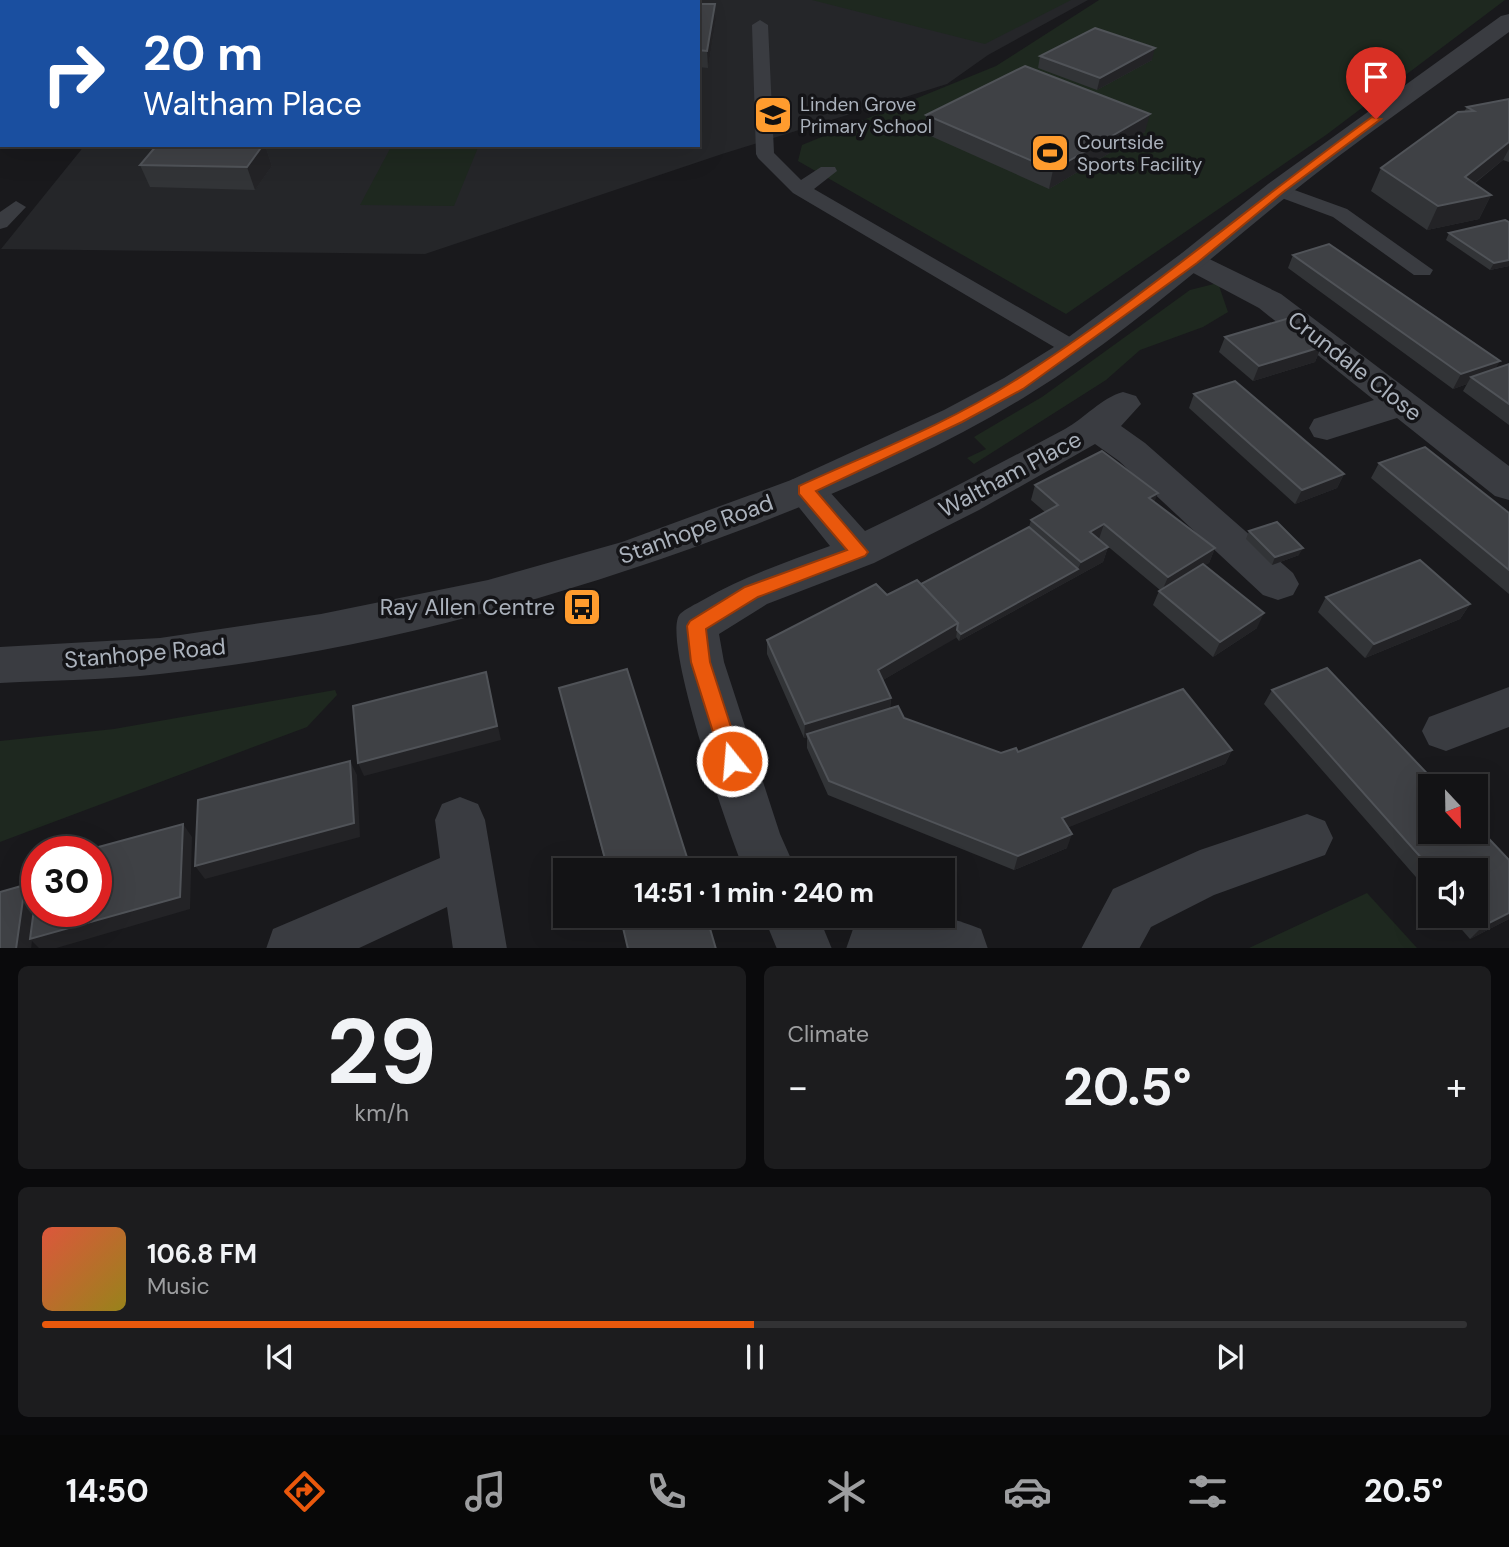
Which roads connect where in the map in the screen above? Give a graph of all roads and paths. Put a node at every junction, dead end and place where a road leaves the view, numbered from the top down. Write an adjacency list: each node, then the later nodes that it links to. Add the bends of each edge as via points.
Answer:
1 (760, 25): 4 (lane, via 765,154)
2 (1505, 27): 5 (street, Stanhope Road)
3 (828, 171): 4 (lane)
4 (800, 189): 10 (lane)
5 (1278, 190): 8 (street, Stanhope Road); 9 (lane, via 1340,213)
6 (0, 207): 7 (lane, via 16,207)
7 (0, 223)
8 (1193, 260): 10 (street, Stanhope Road); 11 (street, Crundale Close, via 1270,301)
9 (1422, 270)
10 (1074, 349): 14 (street, Stanhope Road, via 957,419)
11 (1403, 403): 12 (street); 13 (street, Crundale Close)
12 (1328, 428)
13 (1509, 486)
14 (805, 490): 15 (street); 17 (street, Stanhope Road, via 632,555 488,597 321,632 160,656)
15 (859, 552): 16 (street, Waltham Place, via 965,500 1110,416 1132,452); 22 (street, Waltham Place, via 752,592 696,626 701,662)
16 (1278, 584)
17 (0, 665)
18 (1509, 707): 19 (street)
19 (1446, 731)
20 (460, 820): 23 (street)
21 (1307, 838): 30 (street, via 1200,875 1132,908)
22 (765, 858)
23 (467, 872): 25 (street); 26 (street)
24 (796, 928): 27 (street)
25 (480, 946)
26 (293, 948)
27 (805, 948)
28 (873, 948): 29 (street, via 925,937)
29 (961, 948)
30 (1108, 948)

